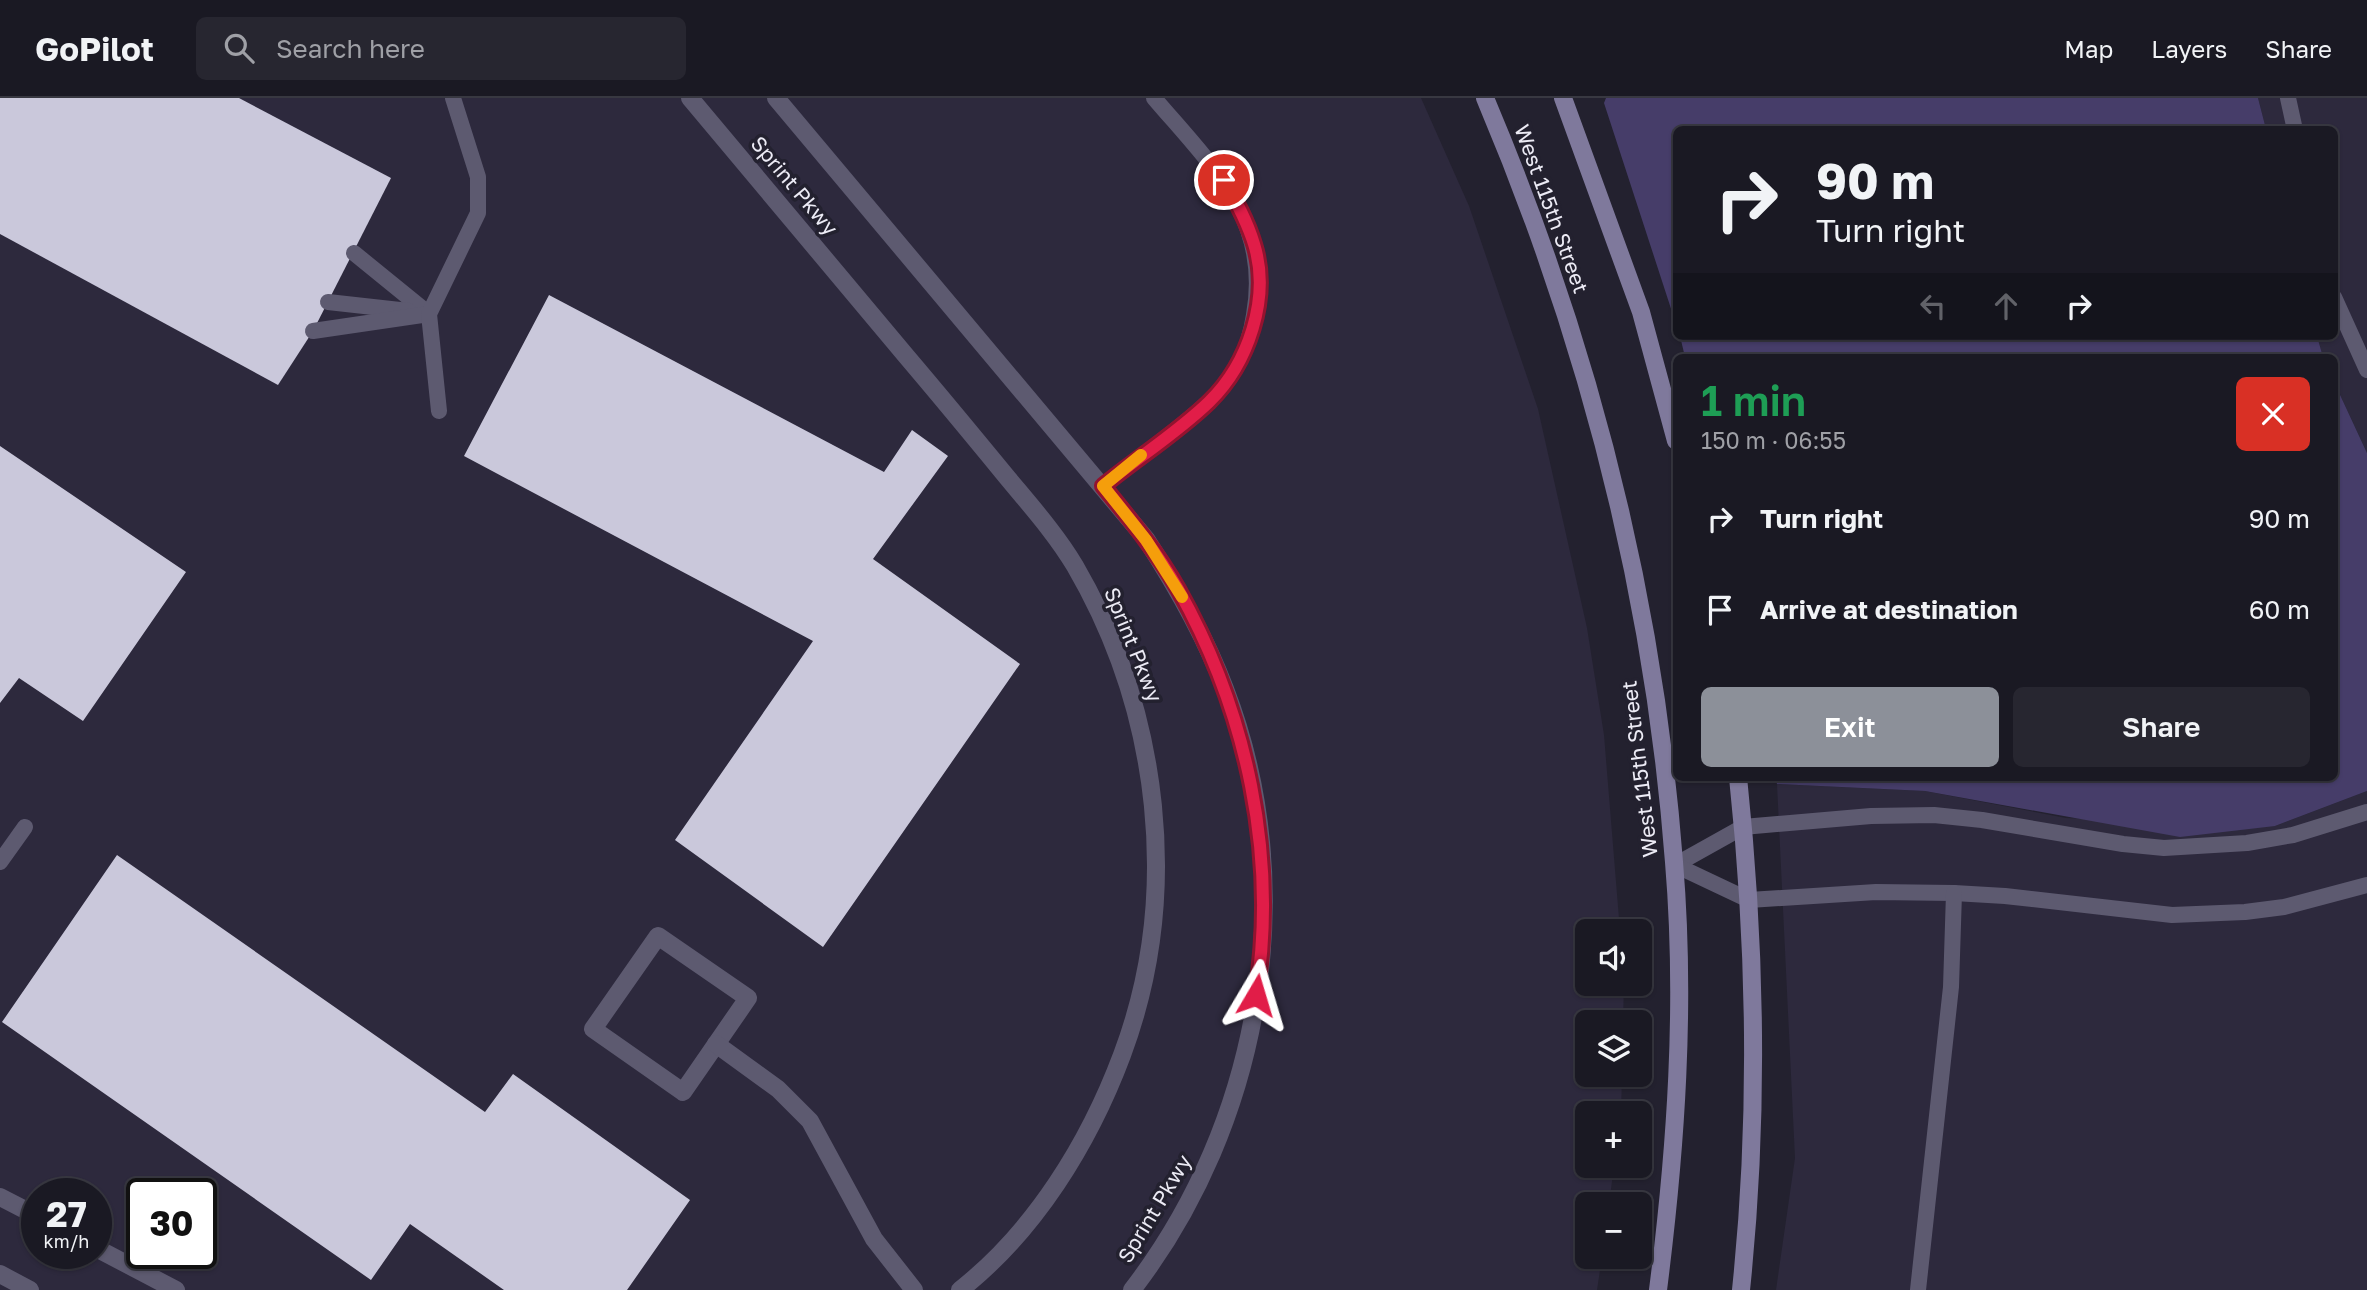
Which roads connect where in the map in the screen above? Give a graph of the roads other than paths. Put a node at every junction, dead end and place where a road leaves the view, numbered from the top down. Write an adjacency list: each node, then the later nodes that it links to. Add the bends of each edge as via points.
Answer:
1 (453, 98): 12 (lane, via 478,177 478,213)
2 (690, 98): 35 (street, Sprint Pkwy, via 964,425 1074,564 1116,652 1140,725 1152,789 1155,911 1146,977 1131,1031 1112,1082 1054,1187 1021,1231)
3 (776, 98): 17 (street, Sprint Pkwy)
4 (1154, 98): 17 (lane, via 1224,180 1242,211 1255,246 1259,289 1252,332 1234,372 1208,402)
5 (1485, 98): 23 (street, West 115th Street, via 1540,237 1615,489 1652,676)
6 (1563, 98): 16 (street, via 1641,312)
7 (2288, 98): 8 (lane)
8 (2293, 126)
9 (354, 253): 12 (lane)
10 (328, 302): 12 (lane)
11 (2338, 306): 14 (lane)
12 (429, 314): 13 (lane); 15 (lane)
13 (313, 331)
14 (2367, 370)
15 (439, 411)
16 (1673, 430)
17 (1103, 486): 36 (street, Sprint Pkwy, via 1178,588 1208,648 1242,744 1262,857 1261,968 1241,1073 1226,1123 1182,1216)
18 (1738, 781): 21 (street)
19 (2367, 812): 21 (lane, via 2293,835 2207,847 2123,844 1934,815)
20 (24, 827): 22 (lane)
21 (1743, 827): 23 (lane); 26 (street)
22 (0, 862)
23 (1675, 865): 26 (lane); 37 (street, West 115th Street, via 1677,1092)
24 (2367, 885): 25 (lane, via 2284,907 2203,915)
25 (1955, 893): 26 (lane, via 1876,892); 39 (lane, via 1951,987)
26 (1749, 900): 38 (street, via 1753,1086)
27 (716, 1044): 27 (street, via 683,1092 593,1029 658,936 748,998); 34 (street, via 778,1089 810,1121 874,1239)
28 (0, 1197): 29 (street)
29 (21, 1208)
30 (112, 1257): 32 (street)
31 (0, 1274): 33 (street)
32 (169, 1288)
33 (30, 1290)
34 (914, 1290)
35 (960, 1290)
36 (1132, 1290)
37 (1658, 1290)
38 (1741, 1290)
39 (1919, 1290)

